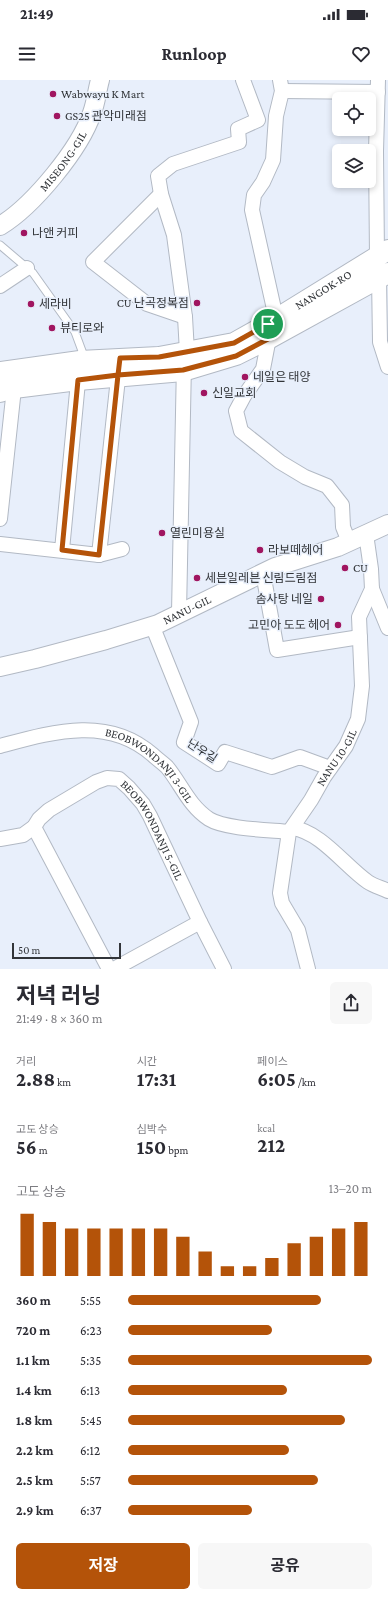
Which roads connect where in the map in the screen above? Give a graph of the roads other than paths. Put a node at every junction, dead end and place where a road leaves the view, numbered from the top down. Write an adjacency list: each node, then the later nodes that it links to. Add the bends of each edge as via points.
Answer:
1 (243, 80): 7 (street, via 258,120 238,129 239,142 174,164 158,176)
2 (99, 81): 8 (street, MISEONG-GIL, via 93,113 73,151 39,193)
3 (281, 85): 4 (street); 14 (street, via 273,160 254,195 252,210)
4 (378, 86): 6 (street)
5 (388, 130): 6 (street)
6 (376, 151): 10 (street)
7 (161, 194): 13 (street, via 174,235); 13 (street, via 93,262 147,304)
8 (0, 226)
9 (0, 246): 11 (lane)
10 (383, 264): 14 (main road, NANGOK-RO); 18 (street, via 380,342)
11 (27, 268): 12 (street); 16 (lane, via 75,332)
12 (0, 286)
13 (185, 317): 15 (street)
14 (271, 327): 15 (main road, NANGOK-RO, via 234,343); 23 (street, via 263,369 236,411 241,431 280,462 327,486 342,505 342,527)
15 (185, 358): 17 (main road, NANGOK-RO, via 159,357); 30 (street)
16 (81, 367): 17 (main road, NANGOK-RO); 19 (main road, NANGOK-RO); 26 (street)
17 (119, 367): 27 (street)
18 (388, 367)
19 (8, 380): 20 (street)
20 (0, 519)
21 (388, 524): 22 (street, NANU-GIL)
22 (366, 534): 23 (street, NANU-GIL); 29 (street, NANU 10-GIL)
23 (349, 542): 28 (street, NANU-GIL)
24 (0, 544): 26 (street)
25 (122, 549): 27 (street)
26 (62, 550): 27 (street)
27 (99, 555)
28 (264, 573): 30 (street, NANU-GIL); 33 (street, via 277,650)
29 (372, 589): 32 (street); 33 (street, NANU 10-GIL, via 360,617)
30 (179, 613): 31 (street, NANU-GIL)
31 (152, 625): 34 (street, NANU-GIL); 36 (street, 난우길, via 191,722 184,742 218,764 225,752 272,767 300,757)
32 (388, 628)
33 (360, 638): 36 (street, NANU 10-GIL, via 362,686 358,719 346,746)
34 (0, 667)
35 (0, 746): 38 (street, BEOBWONDANJI 3-GIL, via 73,730 93,730 118,735 141,744 166,767 185,795 209,819 222,824)
36 (330, 768): 38 (street, NANU 10-GIL)
37 (34, 827): 39 (street, BEOBWONDANJI 5-GIL, via 23,835); 41 (street, BEOBWONDANJI 5-GIL, via 38,819 49,810 96,782 107,778 119,779 143,804 150,816); 42 (street)
38 (291, 830): 40 (street, BEOBWONDANJI 3-GIL, via 300,829 315,836 369,882); 45 (street, NANU 10-GIL, via 280,894 282,903 298,930)
39 (0, 839)
40 (388, 891)
41 (200, 922): 43 (street); 44 (street, BEOBWONDANJI 5-GIL)
42 (109, 969)
43 (114, 969)
44 (224, 969)
45 (308, 969)

